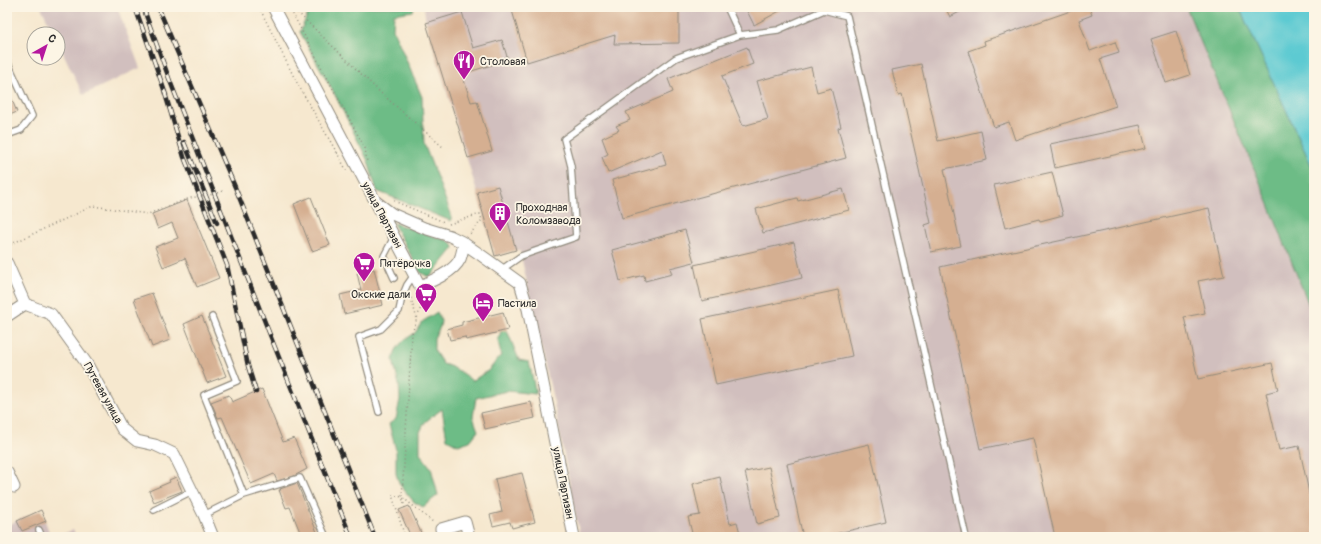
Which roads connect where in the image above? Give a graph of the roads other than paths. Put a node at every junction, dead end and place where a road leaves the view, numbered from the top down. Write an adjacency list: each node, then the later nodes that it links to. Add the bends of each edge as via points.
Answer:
1 (273, 7): 6 (street, улица Партизан)
2 (727, 7): 3 (lane)
3 (740, 35): 10 (lane, via 676,58 564,139 571,166 576,237 521,256); 30 (lane, via 778,30 824,10 847,16)
4 (7, 62): 5 (lane, via 32,116 21,130)
5 (7, 135)
6 (375, 200): 7 (street, улица Партизан); 8 (street, улица Партизан, via 392,214)
7 (394, 236): 11 (street, улица Партизан); 12 (lane, via 384,256)
8 (470, 245): 10 (street, улица Партизан); 11 (street, via 449,272 435,280 420,286)
9 (7, 263): 13 (street)
10 (501, 270): 29 (street, улица Партизан, via 520,283 528,309)
11 (414, 275): 16 (lane, via 406,285 399,311 382,329 359,337)
12 (394, 278)
13 (24, 304): 14 (street); 19 (street, Путевая улица, via 50,314 88,364 122,429 137,441 155,445 174,454)
14 (7, 316)
15 (212, 317): 20 (lane, via 237,381 204,395)
16 (379, 412)
17 (7, 472): 18 (street)
18 (14, 487)
19 (192, 491): 21 (lane); 22 (street, Путевая улица)
20 (244, 495): 22 (lane); 27 (lane, via 300,478)
21 (154, 510)
22 (204, 514): 26 (street, Путевая улица)
23 (440, 529): 28 (street, via 465,522)
24 (39, 530): 25 (lane)
25 (42, 537)
26 (213, 537)
27 (326, 537)
28 (469, 537)
29 (574, 537)
30 (966, 537)

